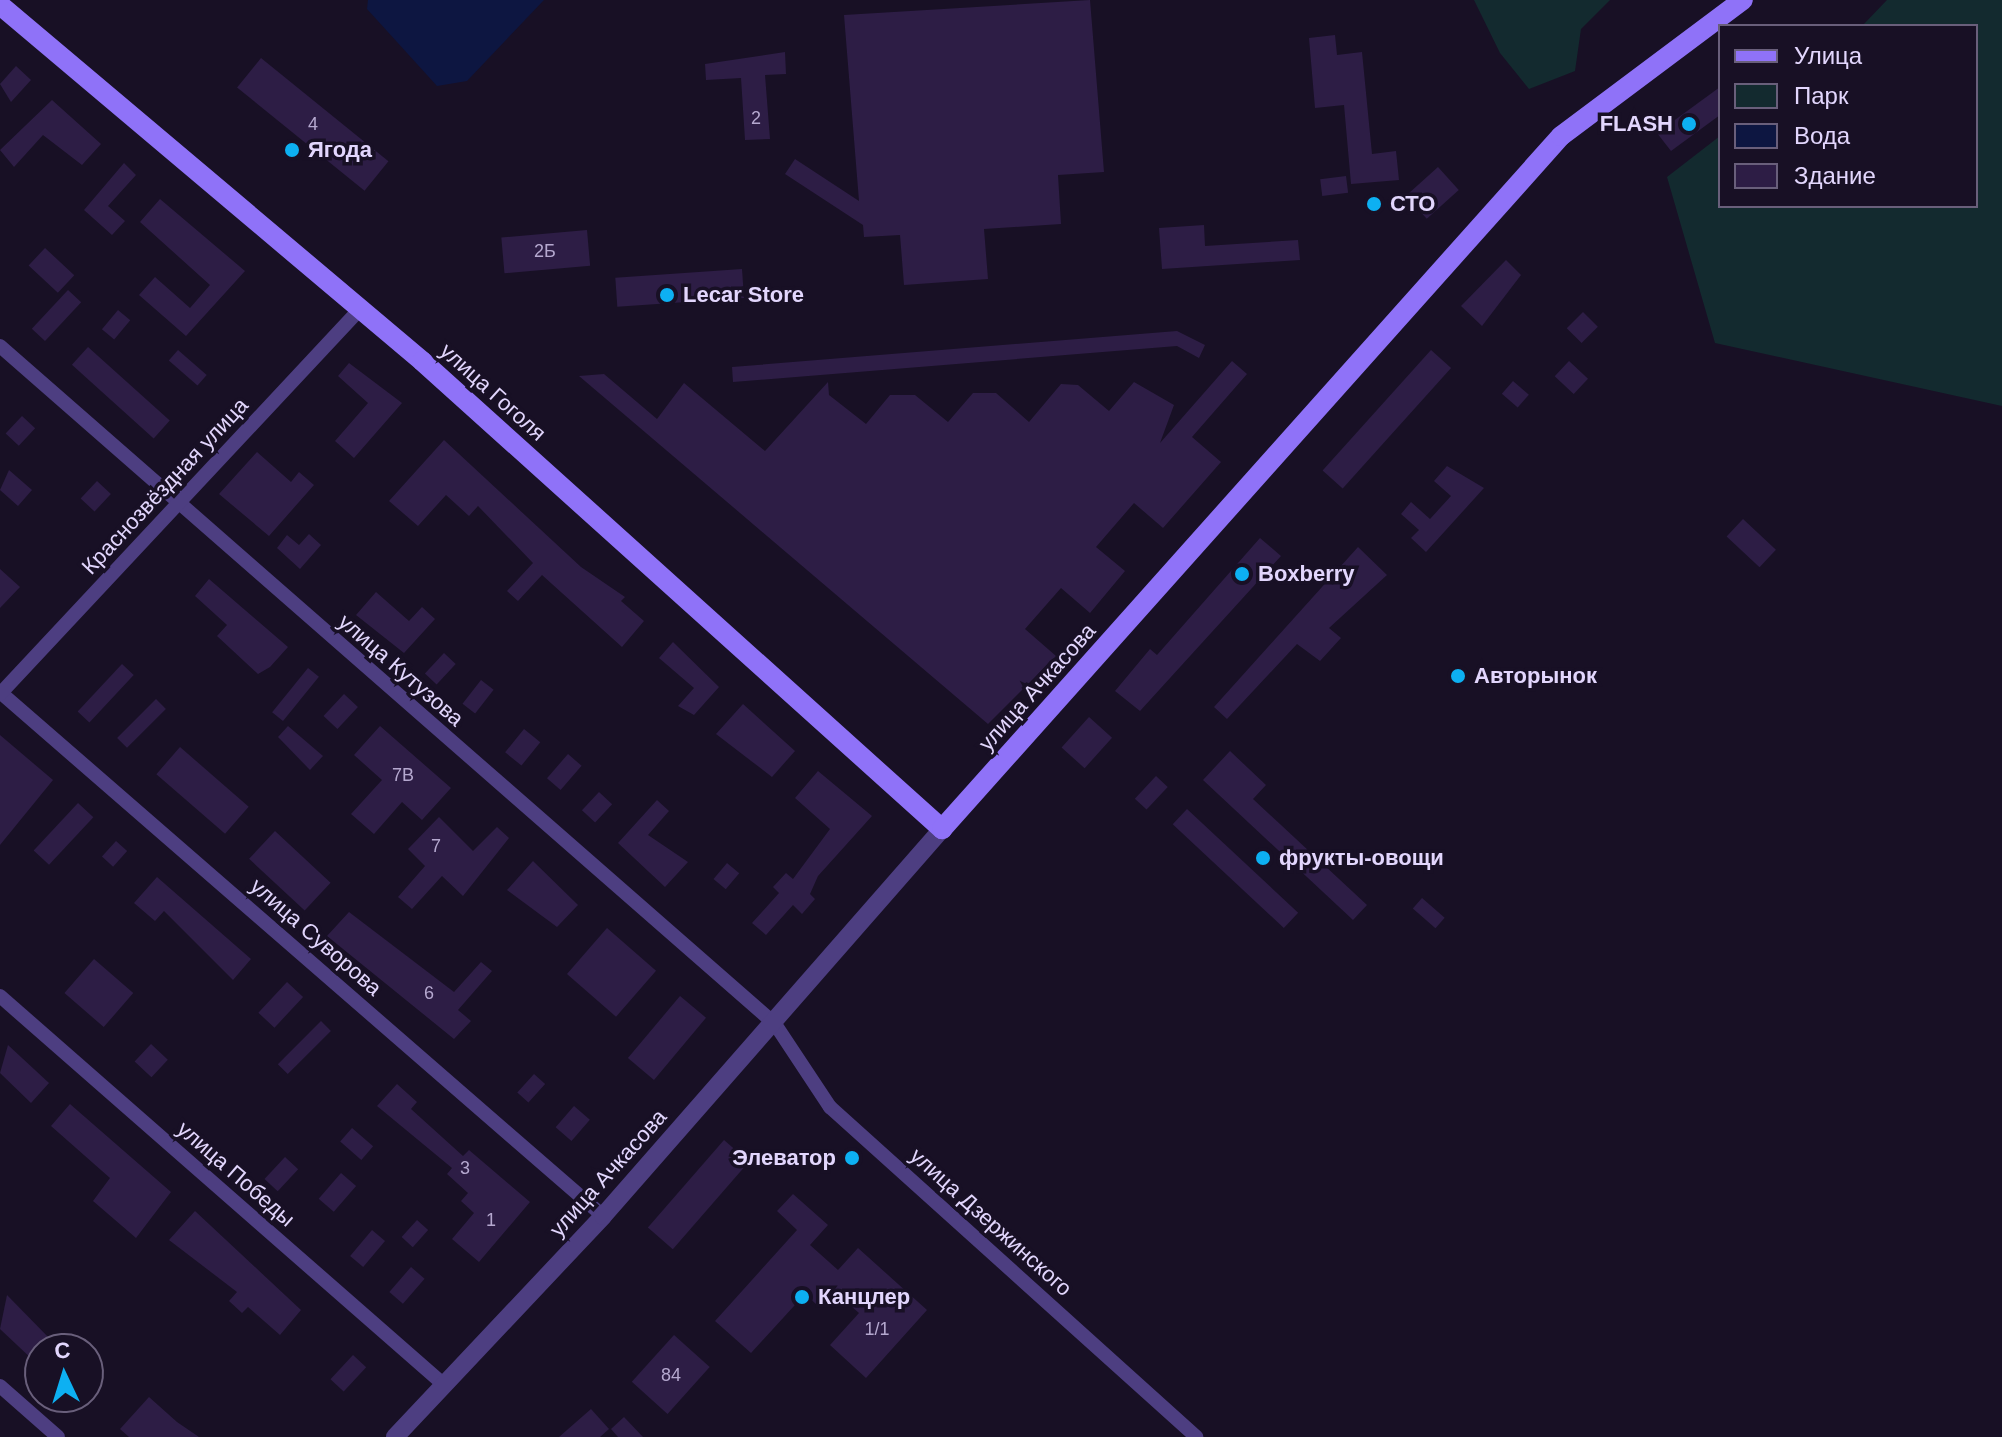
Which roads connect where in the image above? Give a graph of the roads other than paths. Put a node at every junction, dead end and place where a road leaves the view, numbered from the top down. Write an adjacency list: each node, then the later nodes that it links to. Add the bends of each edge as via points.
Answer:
1 (1743, 0): 7 (main road, улица Ачкасова, via 1561,136)
2 (0, 5): 3 (main road, улица Гоголя)
3 (361, 308): 5 (street, Краснозвёздная улица); 7 (main road, улица Гоголя)
4 (0, 346): 5 (street, улица Кутузова)
5 (178, 505): 6 (street, Краснозвёздная улица); 9 (street, улица Кутузова)
6 (0, 693): 10 (street, улица Суворова)
7 (942, 829): 9 (street, улица Ачкасова)
8 (0, 996): 11 (street, улица Победы)
9 (775, 1024): 10 (street, улица Ачкасова); 15 (street, улица Дзержинского, via 830,1107)
10 (603, 1216): 11 (street, улица Ачкасова)
11 (443, 1384): 14 (street, улица Ачкасова)
12 (0, 1386): 13 (street)
13 (58, 1437)
14 (395, 1437)
15 (1196, 1437)

